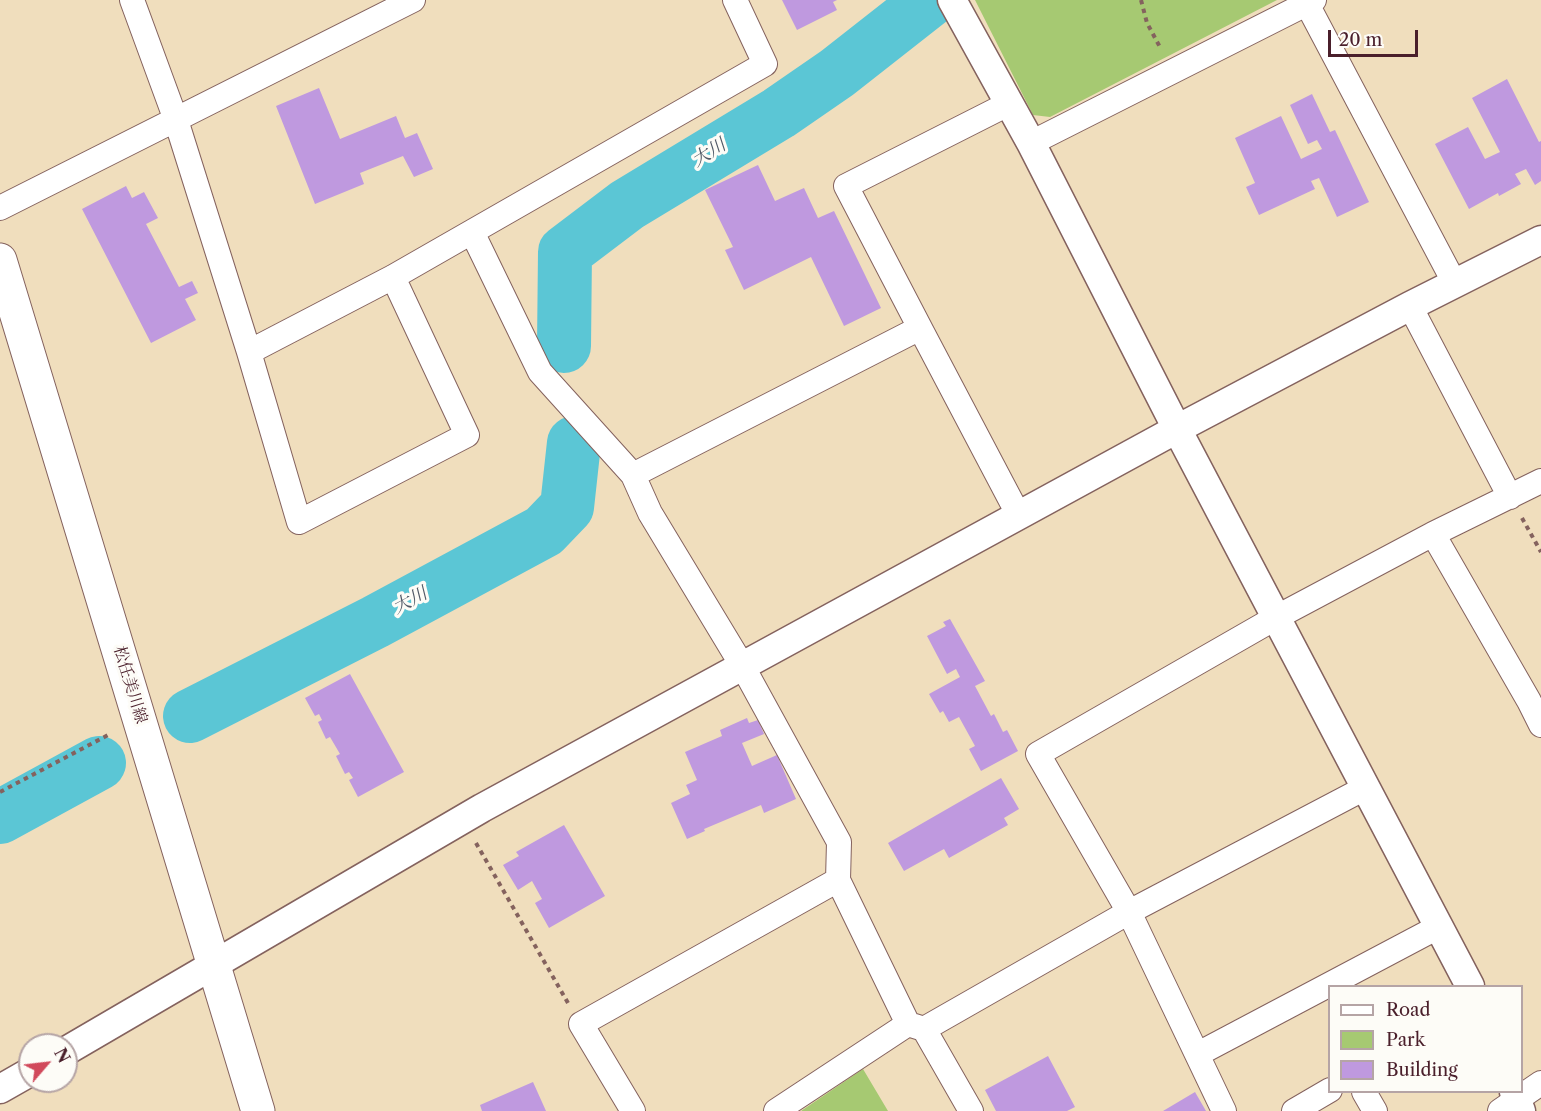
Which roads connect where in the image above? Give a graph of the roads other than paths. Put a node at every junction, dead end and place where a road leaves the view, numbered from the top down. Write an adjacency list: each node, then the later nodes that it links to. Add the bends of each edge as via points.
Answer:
1 (132, 0): 7 (street)
2 (413, 0): 7 (street)
3 (735, 0): 10 (street, via 765,64)
4 (953, 2): 6 (street)
5 (1310, 2): 8 (street); 14 (street)
6 (1008, 104): 8 (street); 16 (street, via 846,186)
7 (176, 120): 9 (street); 17 (street)
8 (1030, 142): 18 (street)
9 (0, 208)
10 (471, 232): 13 (street); 19 (street, via 540,372)
11 (1541, 240): 14 (street)
12 (0, 260): 32 (main road, 松任美川線)
13 (393, 277): 17 (street); 17 (street, via 467,435 299,522)
14 (1455, 284): 15 (street)
15 (1410, 306): 18 (street); 21 (street)
16 (920, 328): 19 (street); 22 (street)
17 (249, 352)
18 (1178, 429): 22 (street); 24 (street)
19 (633, 475): 25 (street, via 650,513)
20 (1541, 481): 21 (street)
21 (1510, 497): 23 (street)
22 (1019, 516): 25 (street)
23 (1433, 534): 24 (street); 26 (street)
24 (1277, 617): 28 (street); 30 (street, via 1038,754)
25 (743, 667): 29 (street, via 839,842); 32 (street, via 462,819)
26 (1535, 698): 27 (street)
27 (1541, 725)
28 (1365, 788): 30 (street); 31 (street)
29 (838, 880): 37 (street); 47 (street, via 581,1024)
30 (1129, 912): 37 (street); 39 (street)
31 (1440, 927): 33 (street); 35 (street)
32 (213, 966): 38 (street); 46 (main road, 松任美川線)
33 (1360, 978): 34 (street)
34 (1345, 985)
35 (1469, 985)
36 (1328, 993): 39 (street)
37 (916, 1027): 48 (street); 49 (street)
38 (78, 1044)
39 (1198, 1054): 50 (street)
40 (18, 1079): 42 (street)
41 (1541, 1083): 45 (street)
42 (0, 1089)
43 (1328, 1090): 51 (street)
44 (1365, 1093): 52 (street)
45 (1513, 1103)
46 (258, 1111)
47 (633, 1111)
48 (776, 1111)
49 (971, 1111)
50 (1224, 1111)
51 (1294, 1111)
52 (1375, 1111)

